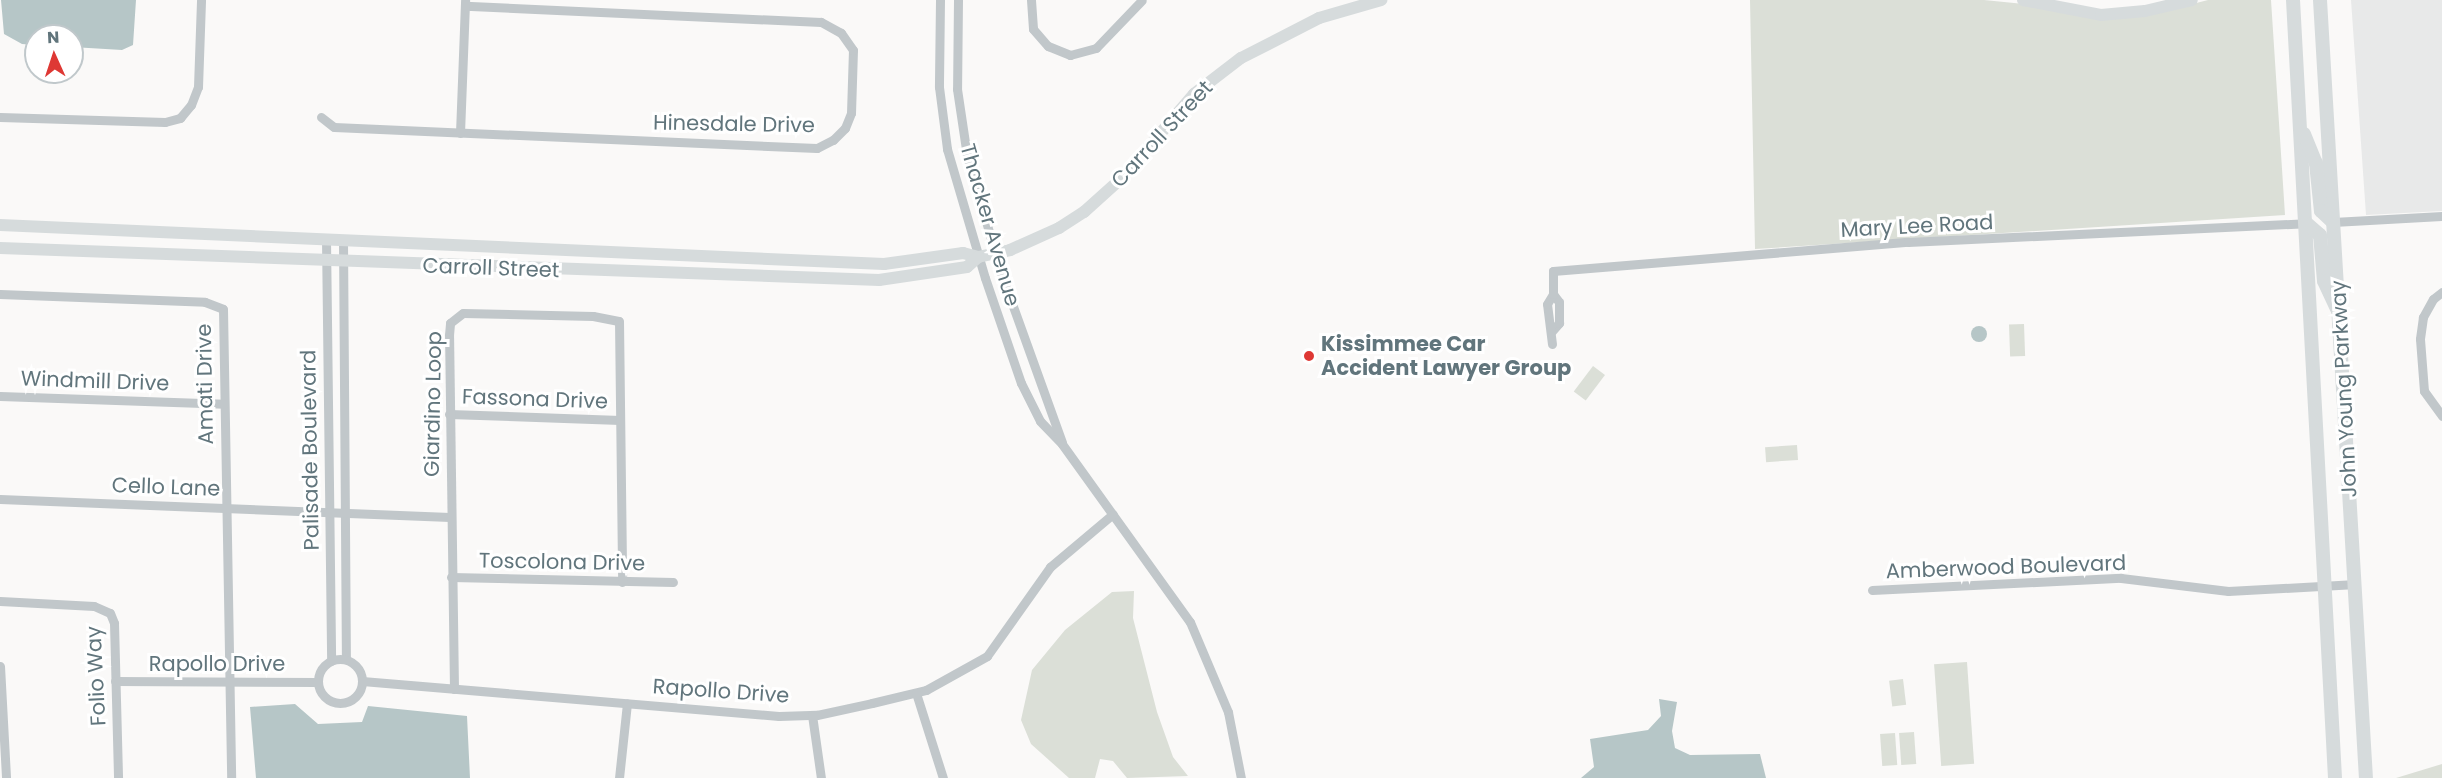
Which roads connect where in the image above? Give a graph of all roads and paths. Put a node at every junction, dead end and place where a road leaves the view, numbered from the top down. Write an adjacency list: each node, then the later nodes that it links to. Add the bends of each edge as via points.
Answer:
1 (201, 0): 14 (street, via 198,87 180,118 165,122)
2 (940, 0): 26 (street, Thacker Avenue, via 942,114 955,179)
3 (958, 0): 25 (street, Thacker Avenue, via 955,54 959,112)
4 (1031, 0): 5 (street, via 1033,29 1048,46 1070,55 1096,48)
5 (1142, 0)
6 (1381, 0): 25 (main road, Carroll Street, via 1319,18 1241,58 1194,94 1124,176 1084,212 1059,228)
7 (2023, 0): 13 (main road)
8 (2082, 0): 13 (main road)
9 (2192, 0): 13 (main road, via 2101,15)
10 (2293, 0): 16 (highway, John Young Parkway)
11 (2320, 0): 19 (highway, John Young Parkway)
12 (465, 3): 17 (street); 17 (street, Hinesdale Drive, via 821,22 841,33 853,50 851,113 845,128 833,141 817,148)
13 (2056, 5)
14 (0, 117)
15 (321, 117): 17 (street, Hinesdale Drive, via 334,128)
16 (2300, 123): 19 (highway, via 2316,163 2321,211); 20 (highway, John Young Parkway)
17 (460, 132)
18 (2442, 216): 19 (street)
19 (2333, 222): 33 (highway, John Young Parkway)
20 (2306, 223): 33 (highway, via 2320,235 2324,281); 34 (street, Mary Lee Road, via 1908,242 1553,271 1559,323 1552,331); 51 (highway, John Young Parkway)
21 (0, 225): 22 (main road, Carroll Street)
22 (326, 239): 23 (main road, Carroll Street); 27 (street, Palisade Boulevard)
23 (343, 240): 28 (street, Palisade Boulevard); 29 (main road, Carroll Street)
24 (0, 248): 27 (main road, Carroll Street)
25 (996, 253): 26 (main road, Carroll Street); 40 (street, Thacker Avenue)
26 (978, 257): 29 (main road, Carroll Street, via 963,253 907,263); 30 (main road, Carroll Street, via 967,267 879,280); 40 (street, Thacker Avenue, via 1021,383 1040,421)
27 (325, 261): 28 (main road, Carroll Street); 43 (street, Palisade Boulevard)
28 (343, 261): 30 (main road, Carroll Street); 44 (street, Palisade Boulevard)
29 (838, 262): 30 (main road, via 825,267 707,263)
30 (691, 276)
31 (2442, 292): 38 (street, via 2423,317 2420,339 2424,391)
32 (0, 294): 36 (street, Amati Drive, via 205,302 223,309)
33 (2340, 316): 50 (highway, John Young Parkway)
34 (1552, 344)
35 (0, 396): 36 (street, Windmill Drive)
36 (224, 404): 42 (street, Amati Drive)
37 (449, 414): 39 (street, Fassona Drive); 39 (street, Giardino Loop, via 449,335 450,323 456,317 472,311 560,314 619,321); 46 (street, Giardino Loop)
38 (2440, 415)
39 (620, 420): 48 (street, Giardino Loop)
40 (1062, 444): 45 (street, Thacker Avenue)
41 (0, 499): 42 (street, Cello Lane)
42 (225, 507): 43 (street, Cello Lane); 60 (street, Amati Drive)
43 (330, 513): 44 (street, Cello Lane); 55 (street, Palisade Boulevard)
44 (345, 513): 46 (street, Cello Lane); 54 (street, Palisade Boulevard)
45 (1113, 514): 62 (street, Rapollo Drive, via 1059,557 987,656); 71 (street, Thacker Avenue, via 1172,594 1206,653 1232,725)
46 (450, 517): 47 (street, Giardino Loop)
47 (451, 577): 48 (street, Toscolona Drive); 61 (street, Giardino Loop)
48 (622, 582): 49 (street, Toscolona Drive)
49 (673, 582)
50 (2356, 584): 51 (street, Amberwood Boulevard); 73 (highway, John Young Parkway)
51 (2325, 586): 52 (street, Amberwood Boulevard, via 2228,591 2121,578); 72 (highway, John Young Parkway)
52 (1872, 590)
53 (0, 601): 57 (street, Folio Way, via 105,609 114,623)
54 (346, 660): 55 (street); 58 (street, via 360,672)
55 (331, 661): 59 (street, via 324,666)
56 (0, 666): 65 (street)
57 (116, 681): 60 (street, Rapollo Drive); 66 (street, Folio Way)
58 (362, 681): 59 (street, via 354,698 345,702 327,699); 61 (street, Rapollo Drive)
59 (318, 682): 60 (street, Rapollo Drive)
60 (227, 683): 67 (street, Amati Drive)
61 (454, 689): 63 (street, Rapollo Drive)
62 (916, 693): 64 (street, Rapollo Drive); 70 (street)
63 (627, 703): 64 (street, Rapollo Drive, via 779,716); 68 (street)
64 (813, 715): 69 (street)
65 (6, 778)
66 (118, 778)
67 (231, 778)
68 (619, 778)
69 (821, 778)
70 (943, 778)
71 (1240, 778)
72 (2335, 778)
73 (2366, 778)

